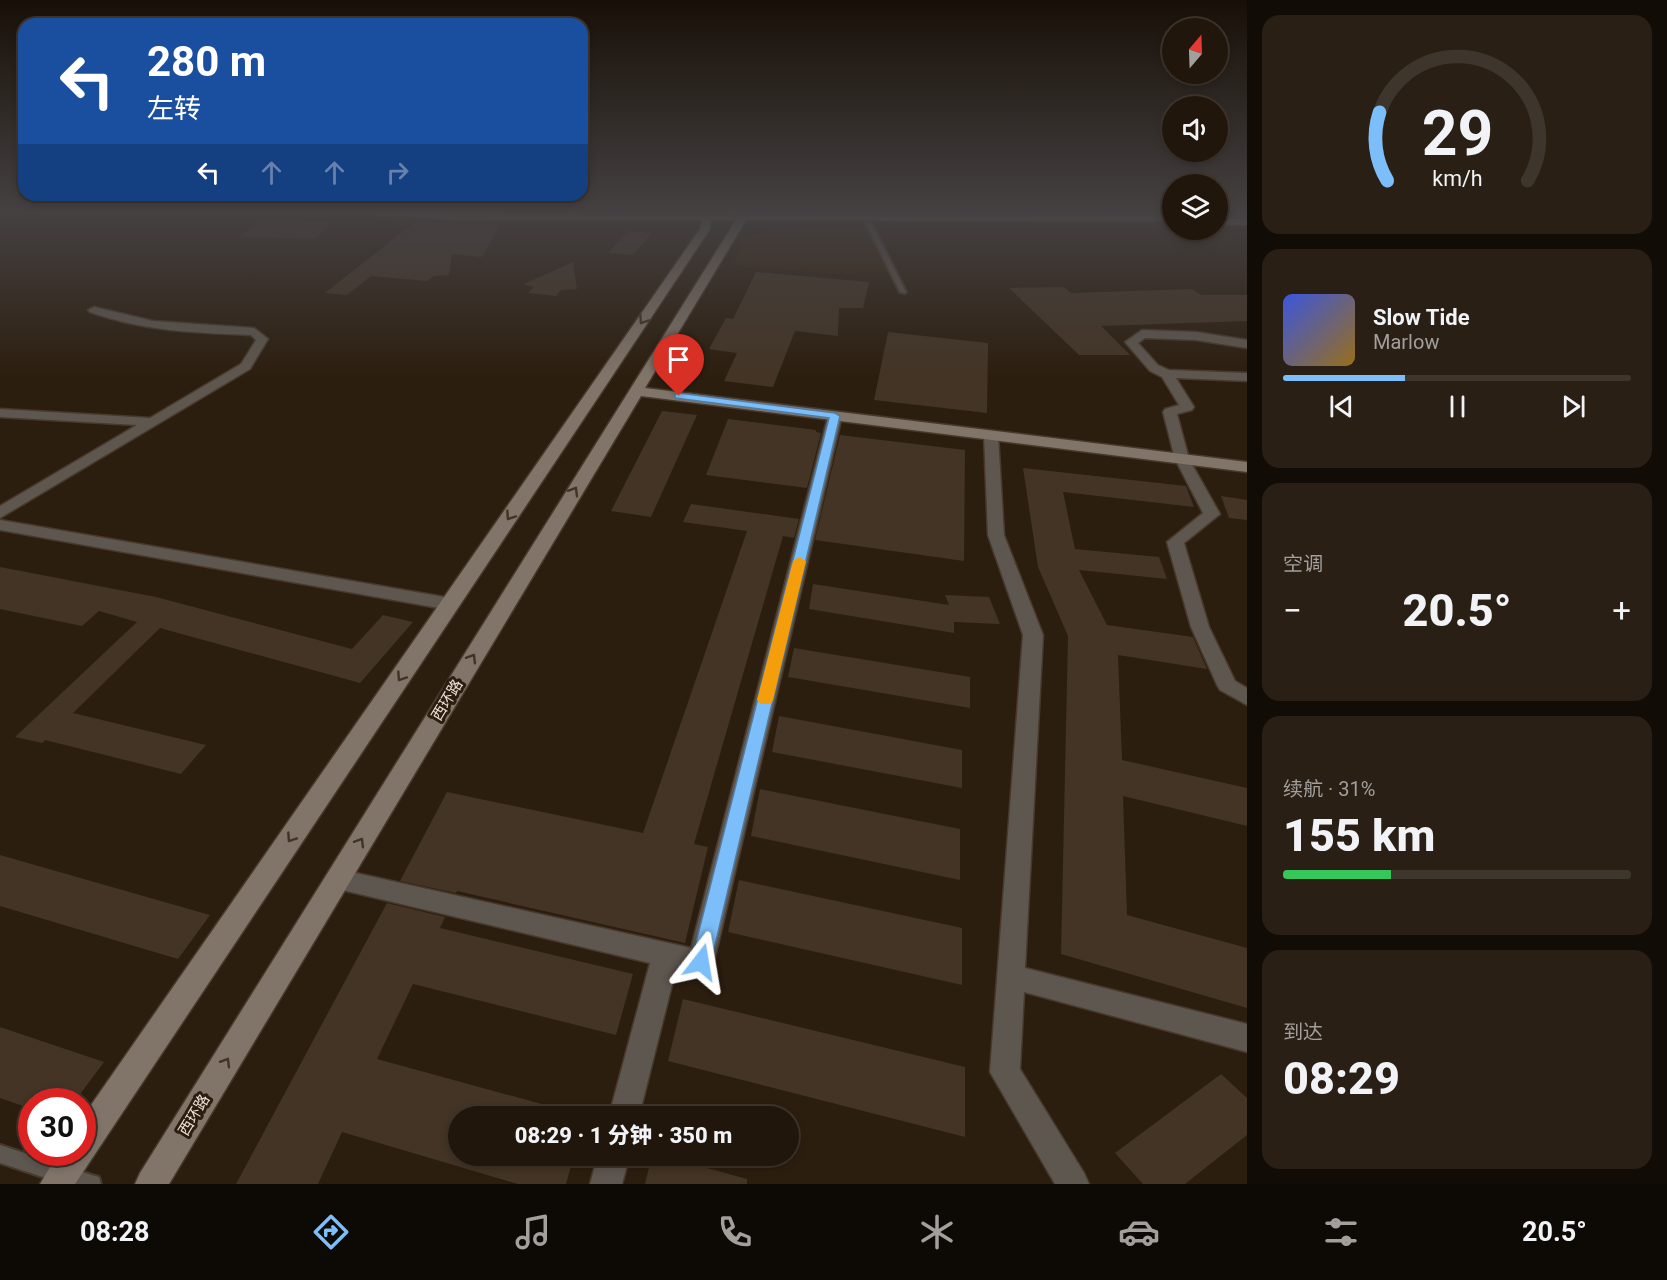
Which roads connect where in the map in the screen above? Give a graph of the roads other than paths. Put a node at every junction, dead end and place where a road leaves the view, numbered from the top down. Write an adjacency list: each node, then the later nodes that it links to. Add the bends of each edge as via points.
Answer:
1 (679, 267): 18 (main road, one-way to 18)
2 (707, 267): 9 (main road, 西环路)
3 (891, 267): 4 (lane)
4 (903, 292)
5 (94, 310): 12 (street, via 111,317 170,327 254,332 262,339 246,366)
6 (1247, 344): 7 (street, via 1196,336 1142,334 1131,342 1154,368)
7 (1167, 374): 8 (street); 14 (street, via 1187,407 1170,412)
8 (1247, 377)
9 (634, 391): 11 (main road); 20 (main road, 西环路, one-way to 9)
10 (0, 413): 12 (street)
11 (835, 416): 13 (main road); 21 (street, via 701,962)
12 (153, 422): 16 (street)
13 (992, 435): 14 (main road); 22 (street, via 996,535 1034,635)
14 (1182, 459): 15 (main road); 19 (street, via 1212,514 1175,542 1200,627 1227,684)
15 (1247, 467)
16 (0, 513)
17 (0, 525): 18 (street)
18 (450, 604): 25 (main road, one-way to 25)
19 (1247, 698)
20 (338, 879): 21 (street); 30 (main road, 西环路, one-way to 20)
21 (666, 955): 24 (street)
22 (1011, 976): 23 (street); 32 (street, via 1005,1072)
23 (1247, 1038)
24 (627, 1106)
25 (96, 1123)
26 (0, 1154): 28 (lane)
27 (611, 1166): 31 (street)
28 (65, 1170): 29 (lane)
29 (93, 1184)
30 (151, 1184)
31 (606, 1184)
32 (1073, 1184)

